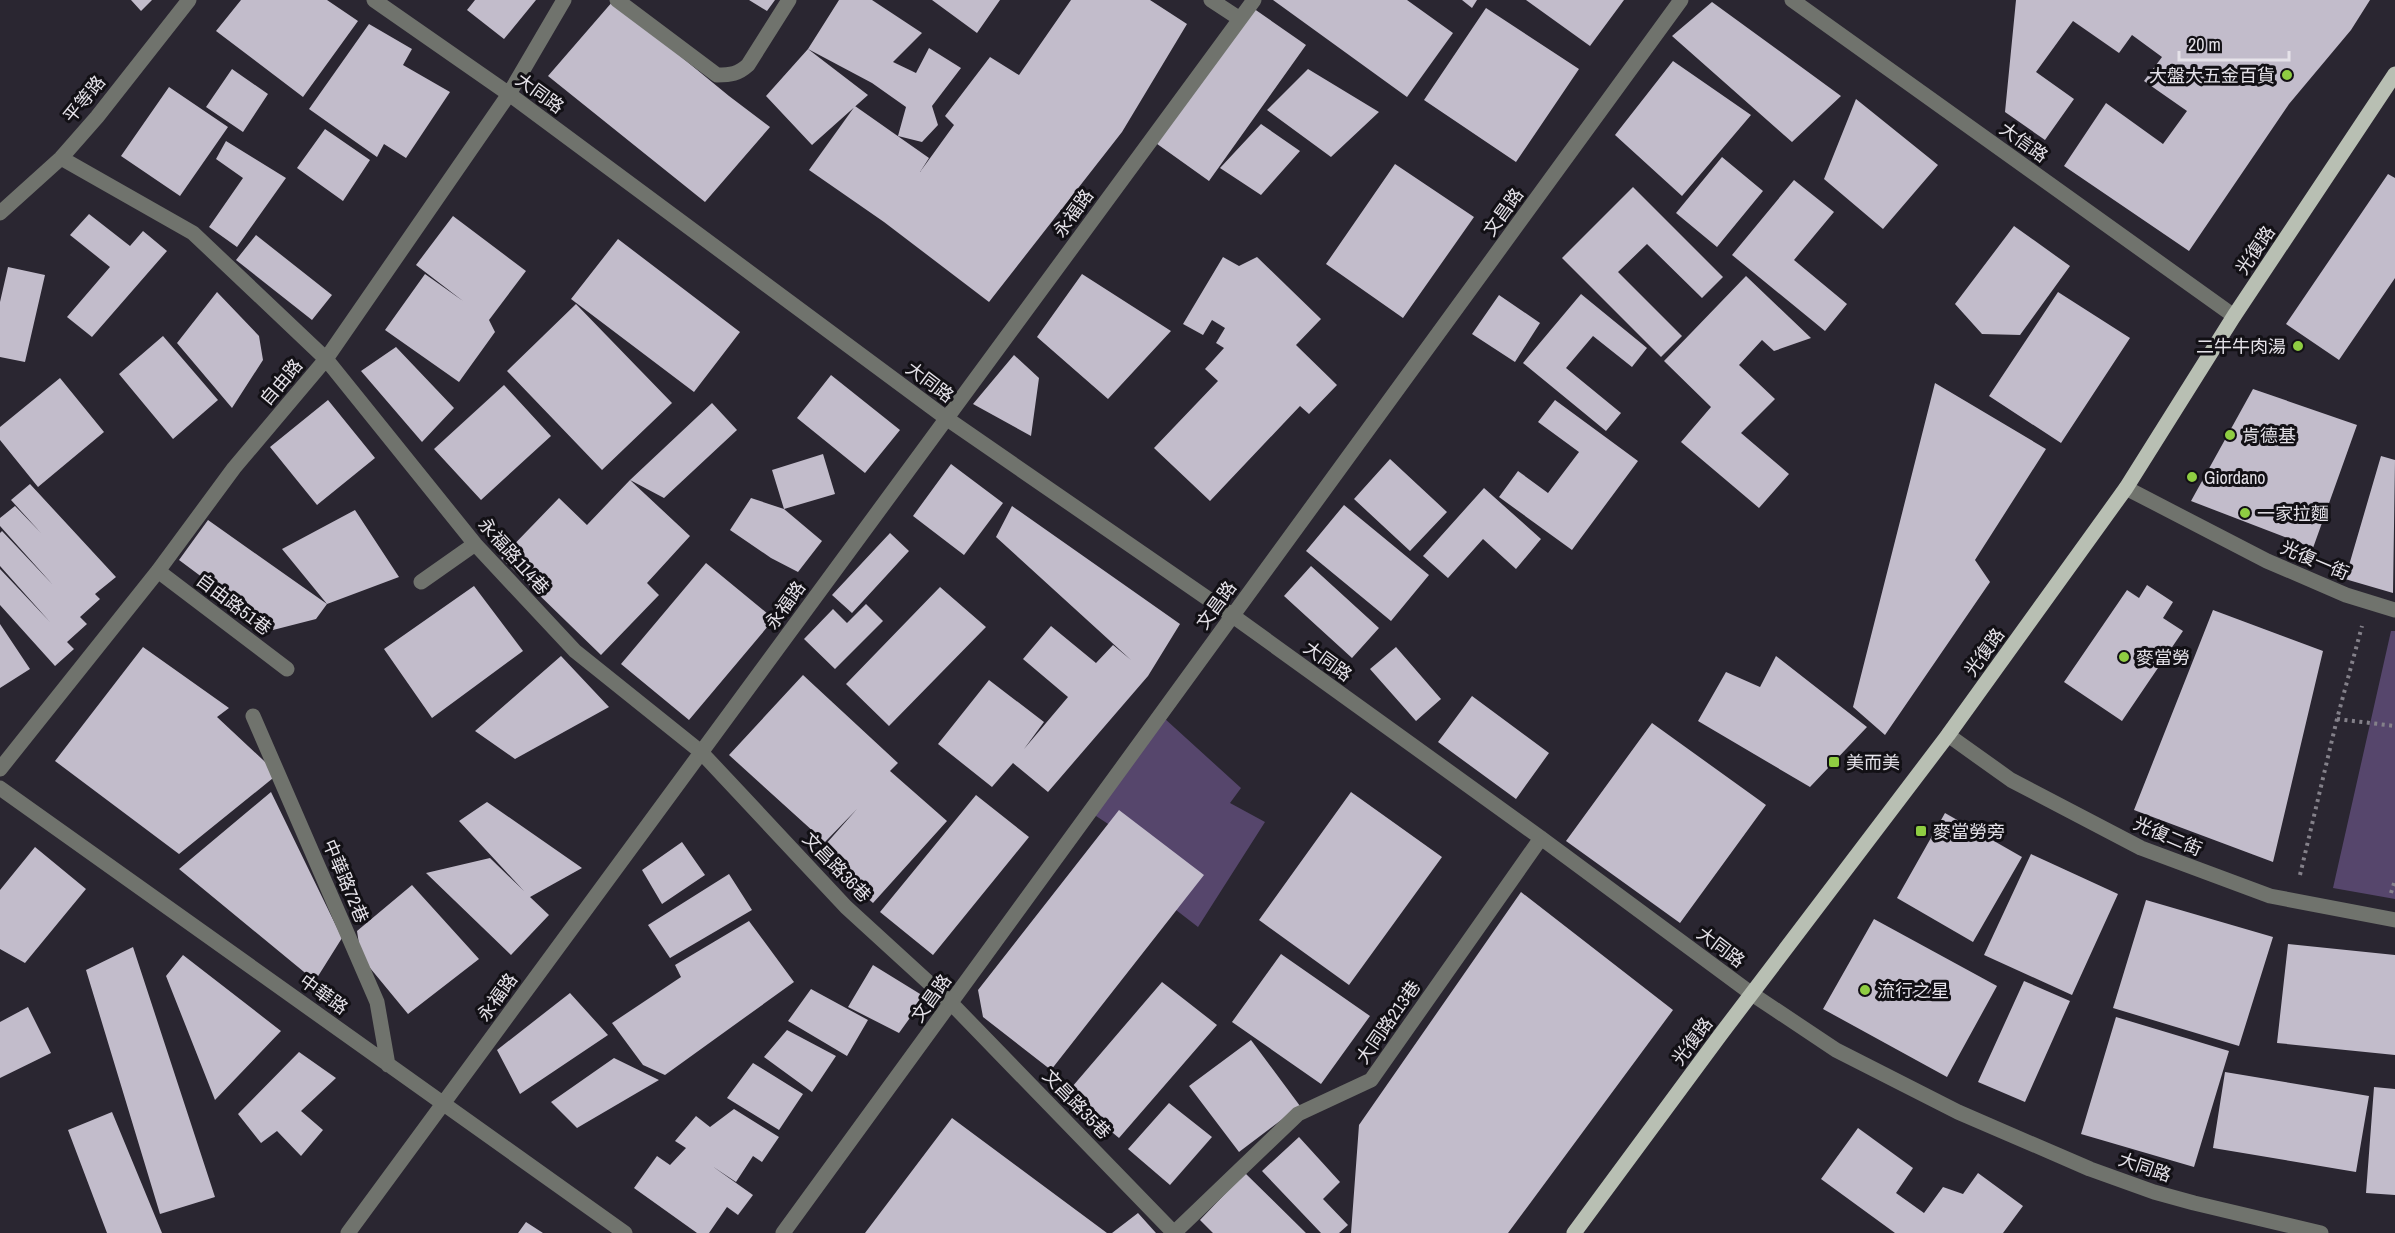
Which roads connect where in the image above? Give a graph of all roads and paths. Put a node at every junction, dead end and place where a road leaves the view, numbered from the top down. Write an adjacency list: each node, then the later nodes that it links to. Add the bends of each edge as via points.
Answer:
1 (189, 0): 13 (street, 平等路)
2 (374, 0): 12 (street, 大同路)
3 (564, 0): 12 (street, 自由路)
4 (617, 0): 5 (street, via 717,75 729,75 748,65)
5 (789, 0)
6 (1211, 0): 10 (street)
7 (1254, 0): 10 (street, 永福路)
8 (1681, 0): 24 (street, 文昌路)
9 (1792, 0): 15 (street, 大信路)
10 (1240, 19): 17 (street, 永福路)
11 (2395, 74): 15 (main road, 光復路)
12 (509, 94): 16 (street, 自由路); 17 (street, 大同路)
13 (61, 158): 14 (street, 平等路); 16 (street, 永福路114巷, via 193,233)
14 (0, 213)
15 (2234, 316): 18 (main road, 光復路)
16 (326, 359): 19 (street, 永福路114巷); 20 (street, 自由路, via 234,468)
17 (946, 418): 24 (street, 大同路); 30 (street, 永福路)
18 (2126, 488): 22 (street, 光復一街, via 2267,561); 29 (main road, 光復路)
19 (475, 544): 21 (street); 30 (street, 永福路114巷, via 575,651)
20 (158, 571): 25 (street, 自由路51巷); 31 (street, 自由路)
21 (421, 582)
22 (2369, 601): 23 (street, 光復一街); 27 (path)
23 (2395, 610)
24 (1233, 615): 33 (street, 大同路); 37 (street, 文昌路)
25 (287, 669)
26 (254, 716): 38 (street, 中華路72巷, via 377,1002)
27 (2337, 719): 28 (path); 34 (path)
28 (2395, 726)
29 (1948, 735): 34 (street, 光復二街, via 2011,780 2141,848 2246,889); 36 (main road, 光復路)
30 (701, 752): 37 (street, 文昌路36巷, via 846,907); 39 (street, 永福路)
31 (0, 769)
32 (0, 788): 38 (street, 中華路)
33 (1541, 838): 36 (street, 大同路); 43 (street, 大同路213巷, via 1371,1080 1299,1114)
34 (2294, 902): 35 (street, 光復二街)
35 (2395, 920)
36 (1752, 994): 44 (main road, 光復路); 45 (street, 大同路, via 1856,1062 2067,1160 2164,1195)
37 (951, 1003): 42 (street, 文昌路); 43 (street, 文昌路35巷)
38 (388, 1065): 39 (street, 中華路)
39 (443, 1103): 40 (street, 永福路); 41 (street, 中華路)
40 (348, 1233)
41 (625, 1233)
42 (783, 1233)
43 (1174, 1233)
44 (1574, 1233)
45 (2321, 1233)

